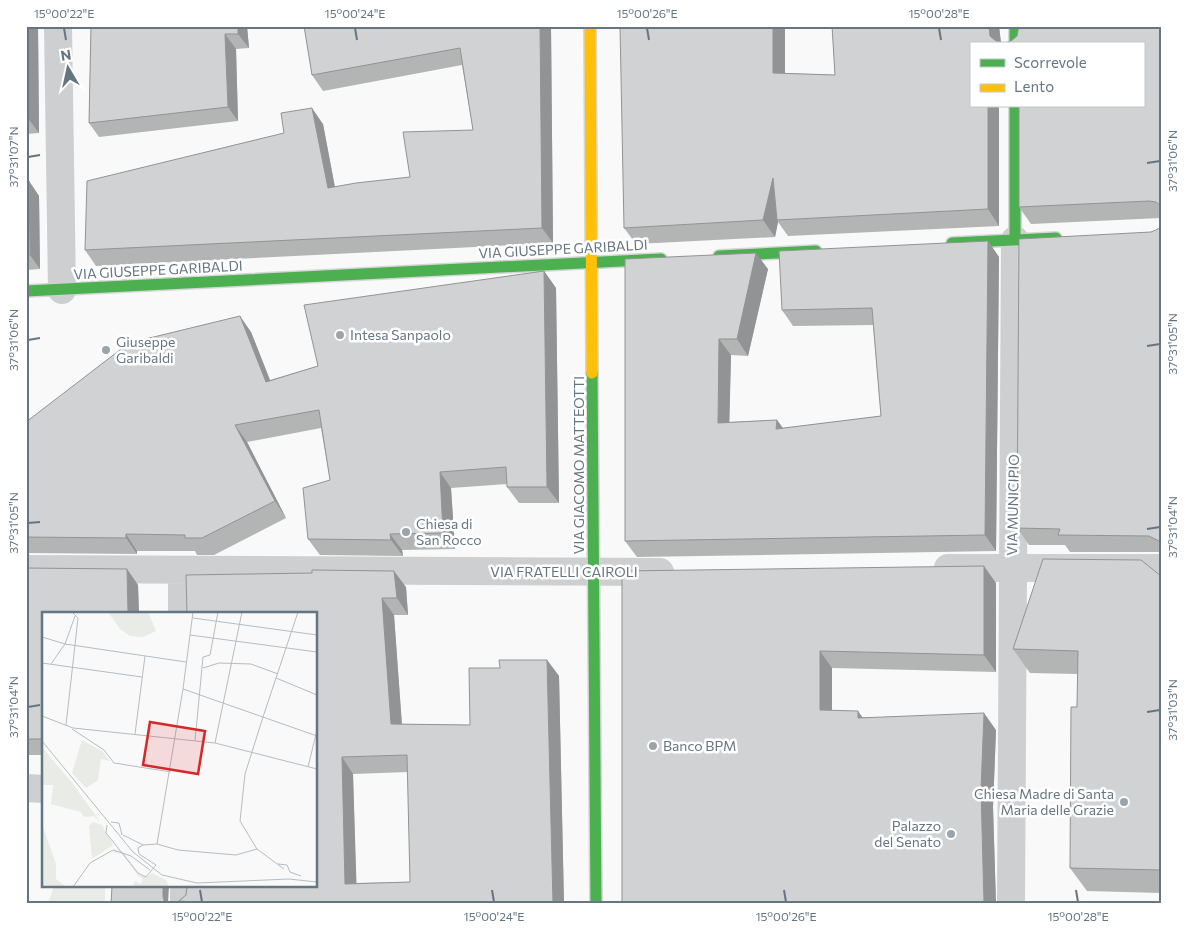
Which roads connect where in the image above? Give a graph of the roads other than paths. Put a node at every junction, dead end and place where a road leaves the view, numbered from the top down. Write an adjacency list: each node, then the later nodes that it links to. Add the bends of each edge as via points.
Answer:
1 (58, 26): 13 (street)
2 (590, 26): 12 (main road, VIA GIACOMO MATTEOTTI)
3 (1015, 26): 4 (main road)
4 (1015, 42)
5 (1015, 108): 7 (main road, VIA MUNICIPIO)
6 (1064, 238): 7 (main road)
7 (1015, 240): 8 (main road); 15 (street, VIA MUNICIPIO)
8 (936, 244)
9 (829, 250): 10 (main road)
10 (711, 256)
11 (672, 258): 12 (main road, VIA GIUSEPPE GARIBALDI)
12 (593, 262): 13 (main road, VIA GIUSEPPE GARIBALDI); 21 (main road, VIA GIACOMO MATTEOTTI)
13 (62, 290): 14 (main road, VIA GIUSEPPE GARIBALDI)
14 (26, 291)
15 (1012, 567): 16 (street); 17 (street); 28 (street, VIA MUNICIPIO)
16 (927, 568)
17 (1161, 568)
18 (26, 569): 19 (street, VIA FRATELLI CAIROLI)
19 (182, 571): 21 (street, VIA FRATELLI CAIROLI); 22 (street)
20 (682, 571): 21 (street, VIA FRATELLI CAIROLI)
21 (594, 572): 27 (main road, VIA GIACOMO MATTEOTTI)
22 (182, 612)
23 (26, 788): 24 (street)
24 (42, 789)
25 (184, 888): 26 (street)
26 (184, 904)
27 (596, 904)
28 (1011, 904)

